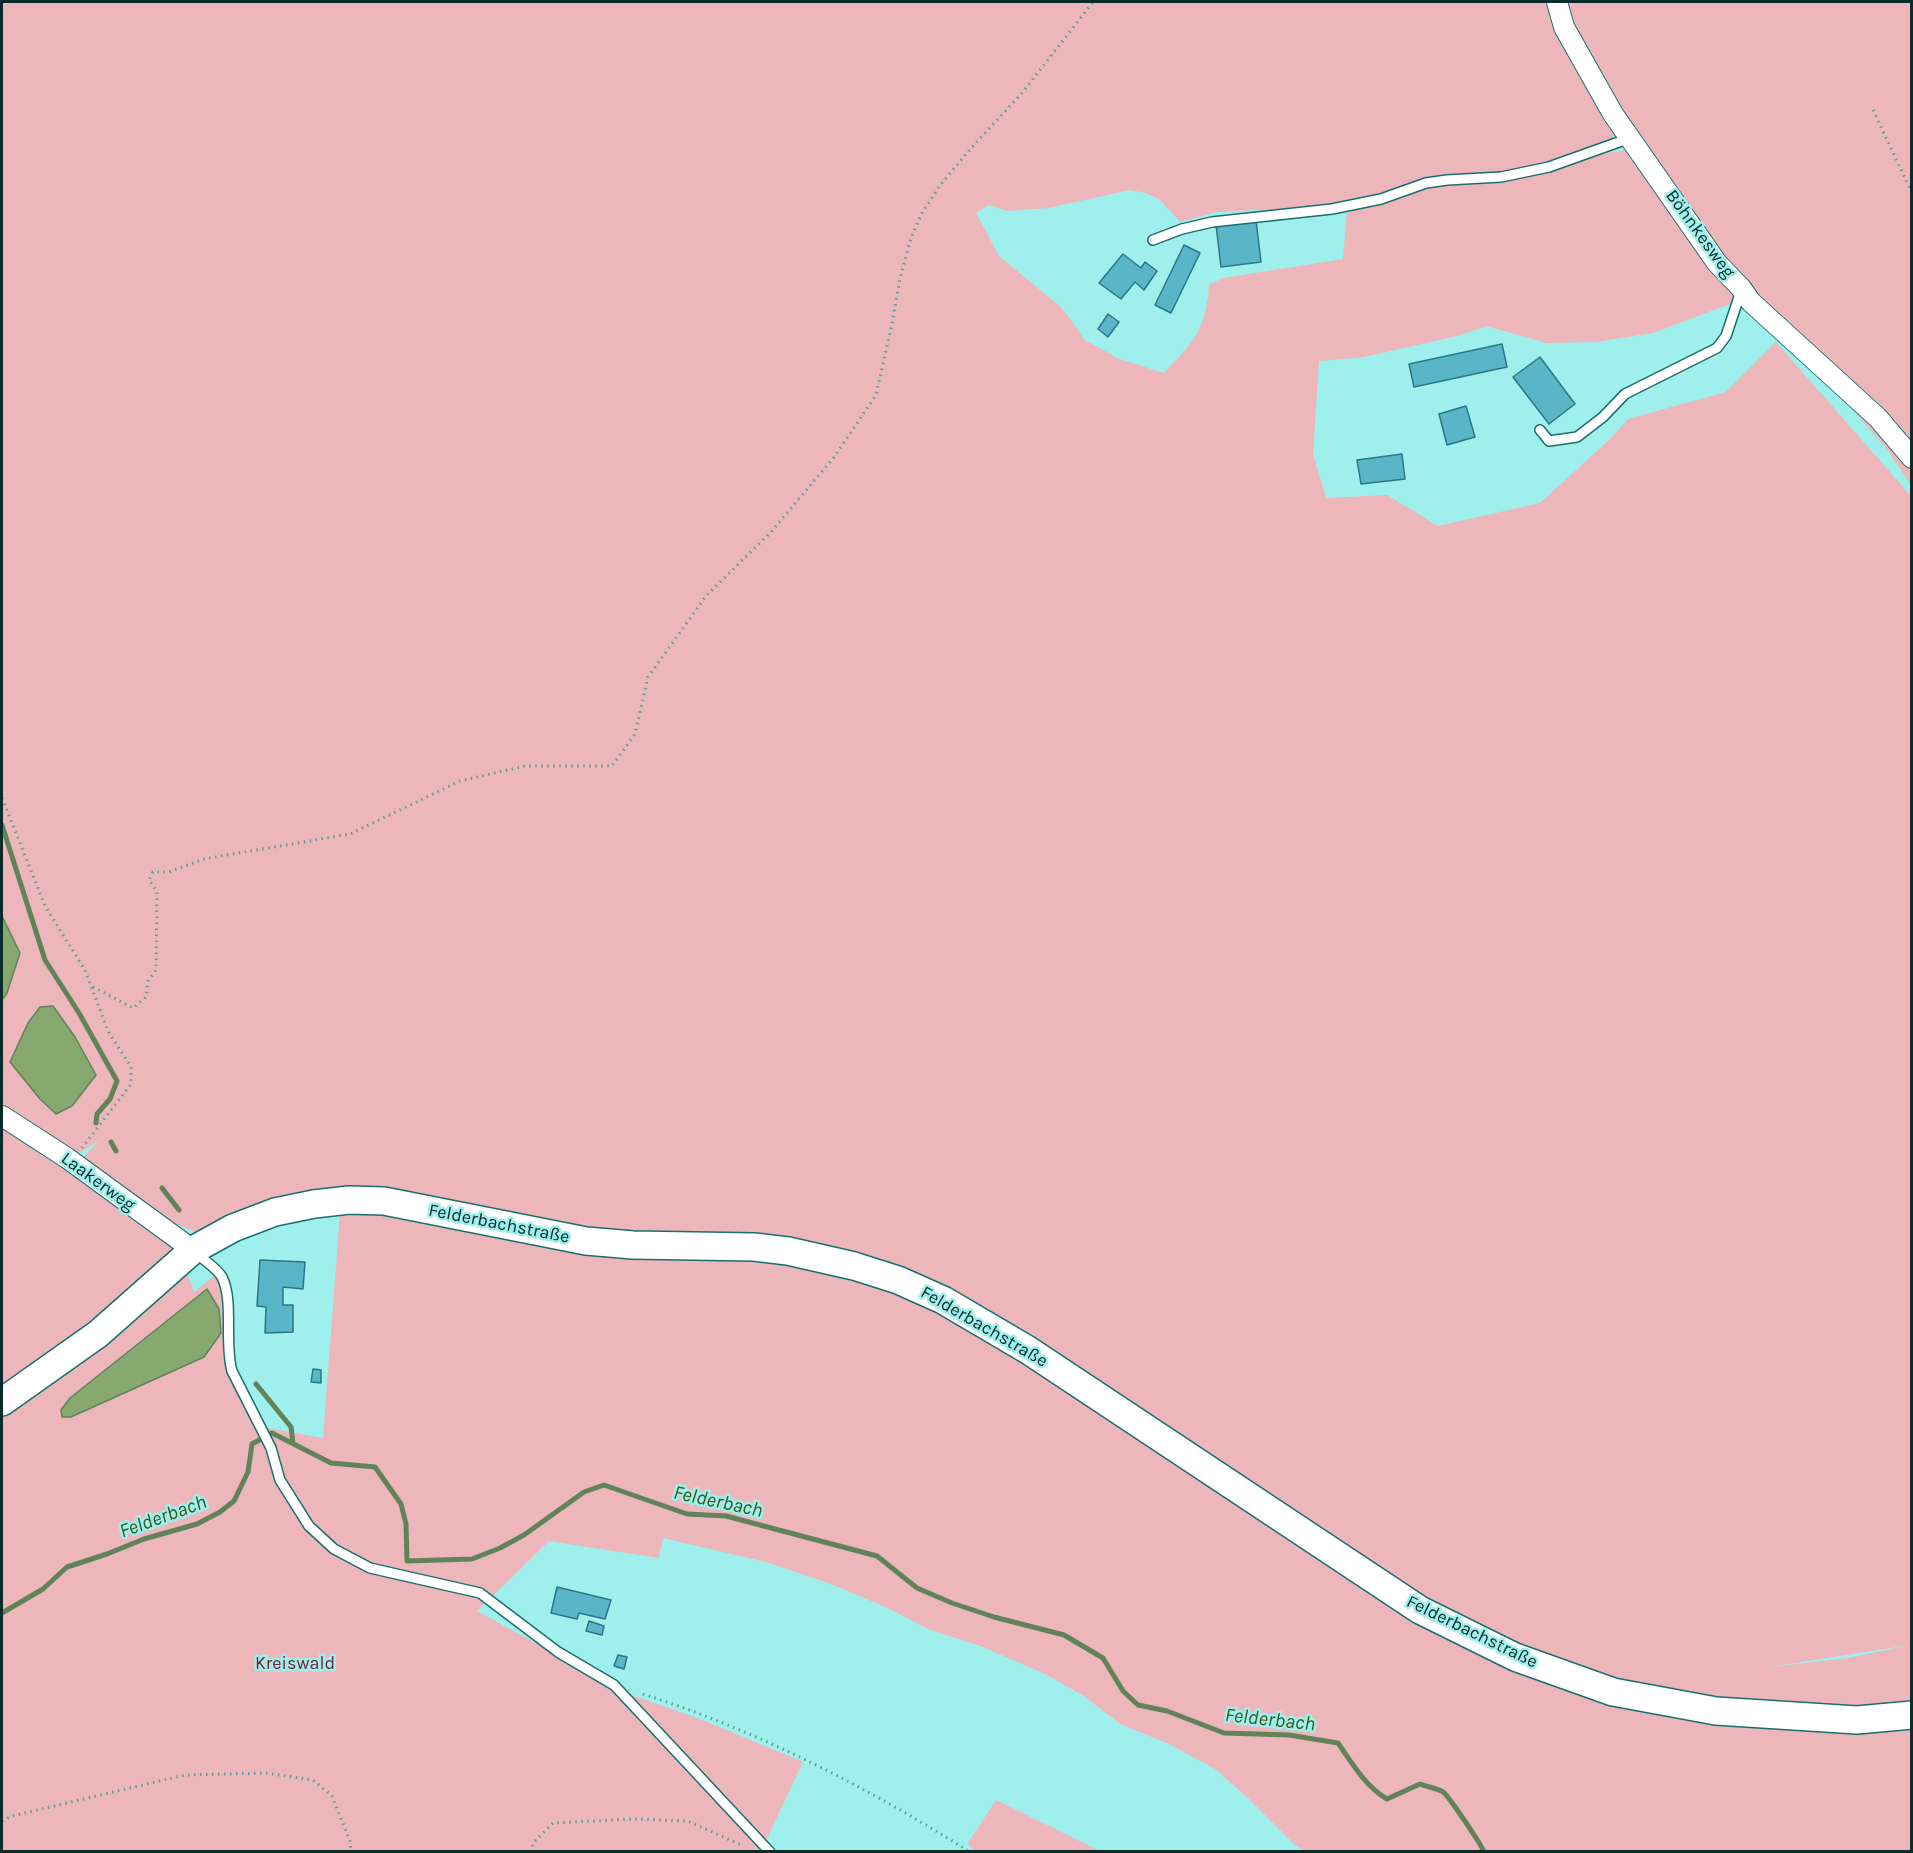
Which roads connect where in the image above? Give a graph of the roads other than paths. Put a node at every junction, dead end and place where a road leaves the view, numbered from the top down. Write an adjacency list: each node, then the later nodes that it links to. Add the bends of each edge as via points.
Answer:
1 (1557, 2): 2 (street, Böhnkesweg, via 1564,27)
2 (1630, 138): 3 (lane, via 1549,167 1501,177 1426,183 1381,199 1332,209 1212,222); 4 (street, Böhnkesweg, via 1717,263)
3 (1152, 240)
4 (1741, 288): 5 (lane, via 1726,336 1717,348 1625,394 1577,437 1550,441); 6 (street, Böhnkesweg, via 1751,302 1878,418)
5 (1540, 430)
6 (1911, 458)
7 (2, 1116): 8 (street, Laakerweg)
8 (193, 1250): 9 (street, Felderbachstraße, via 98,1334); 10 (street, Felderbachstraße, via 233,1228 275,1212 349,1200 384,1201 585,1241 754,1247 854,1266 943,1300 1028,1350 1420,1610 1515,1657 1613,1692 1716,1711 1857,1720); 11 (lane, via 221,1276 227,1297 228,1358 232,1371 271,1448 280,1480 309,1527 333,1549 370,1568 480,1593 558,1652 615,1685)
9 (2, 1402)
10 (1911, 1715)
11 (756, 1838): 12 (lane); 13 (lane)
12 (761, 1851)
13 (770, 1851)

